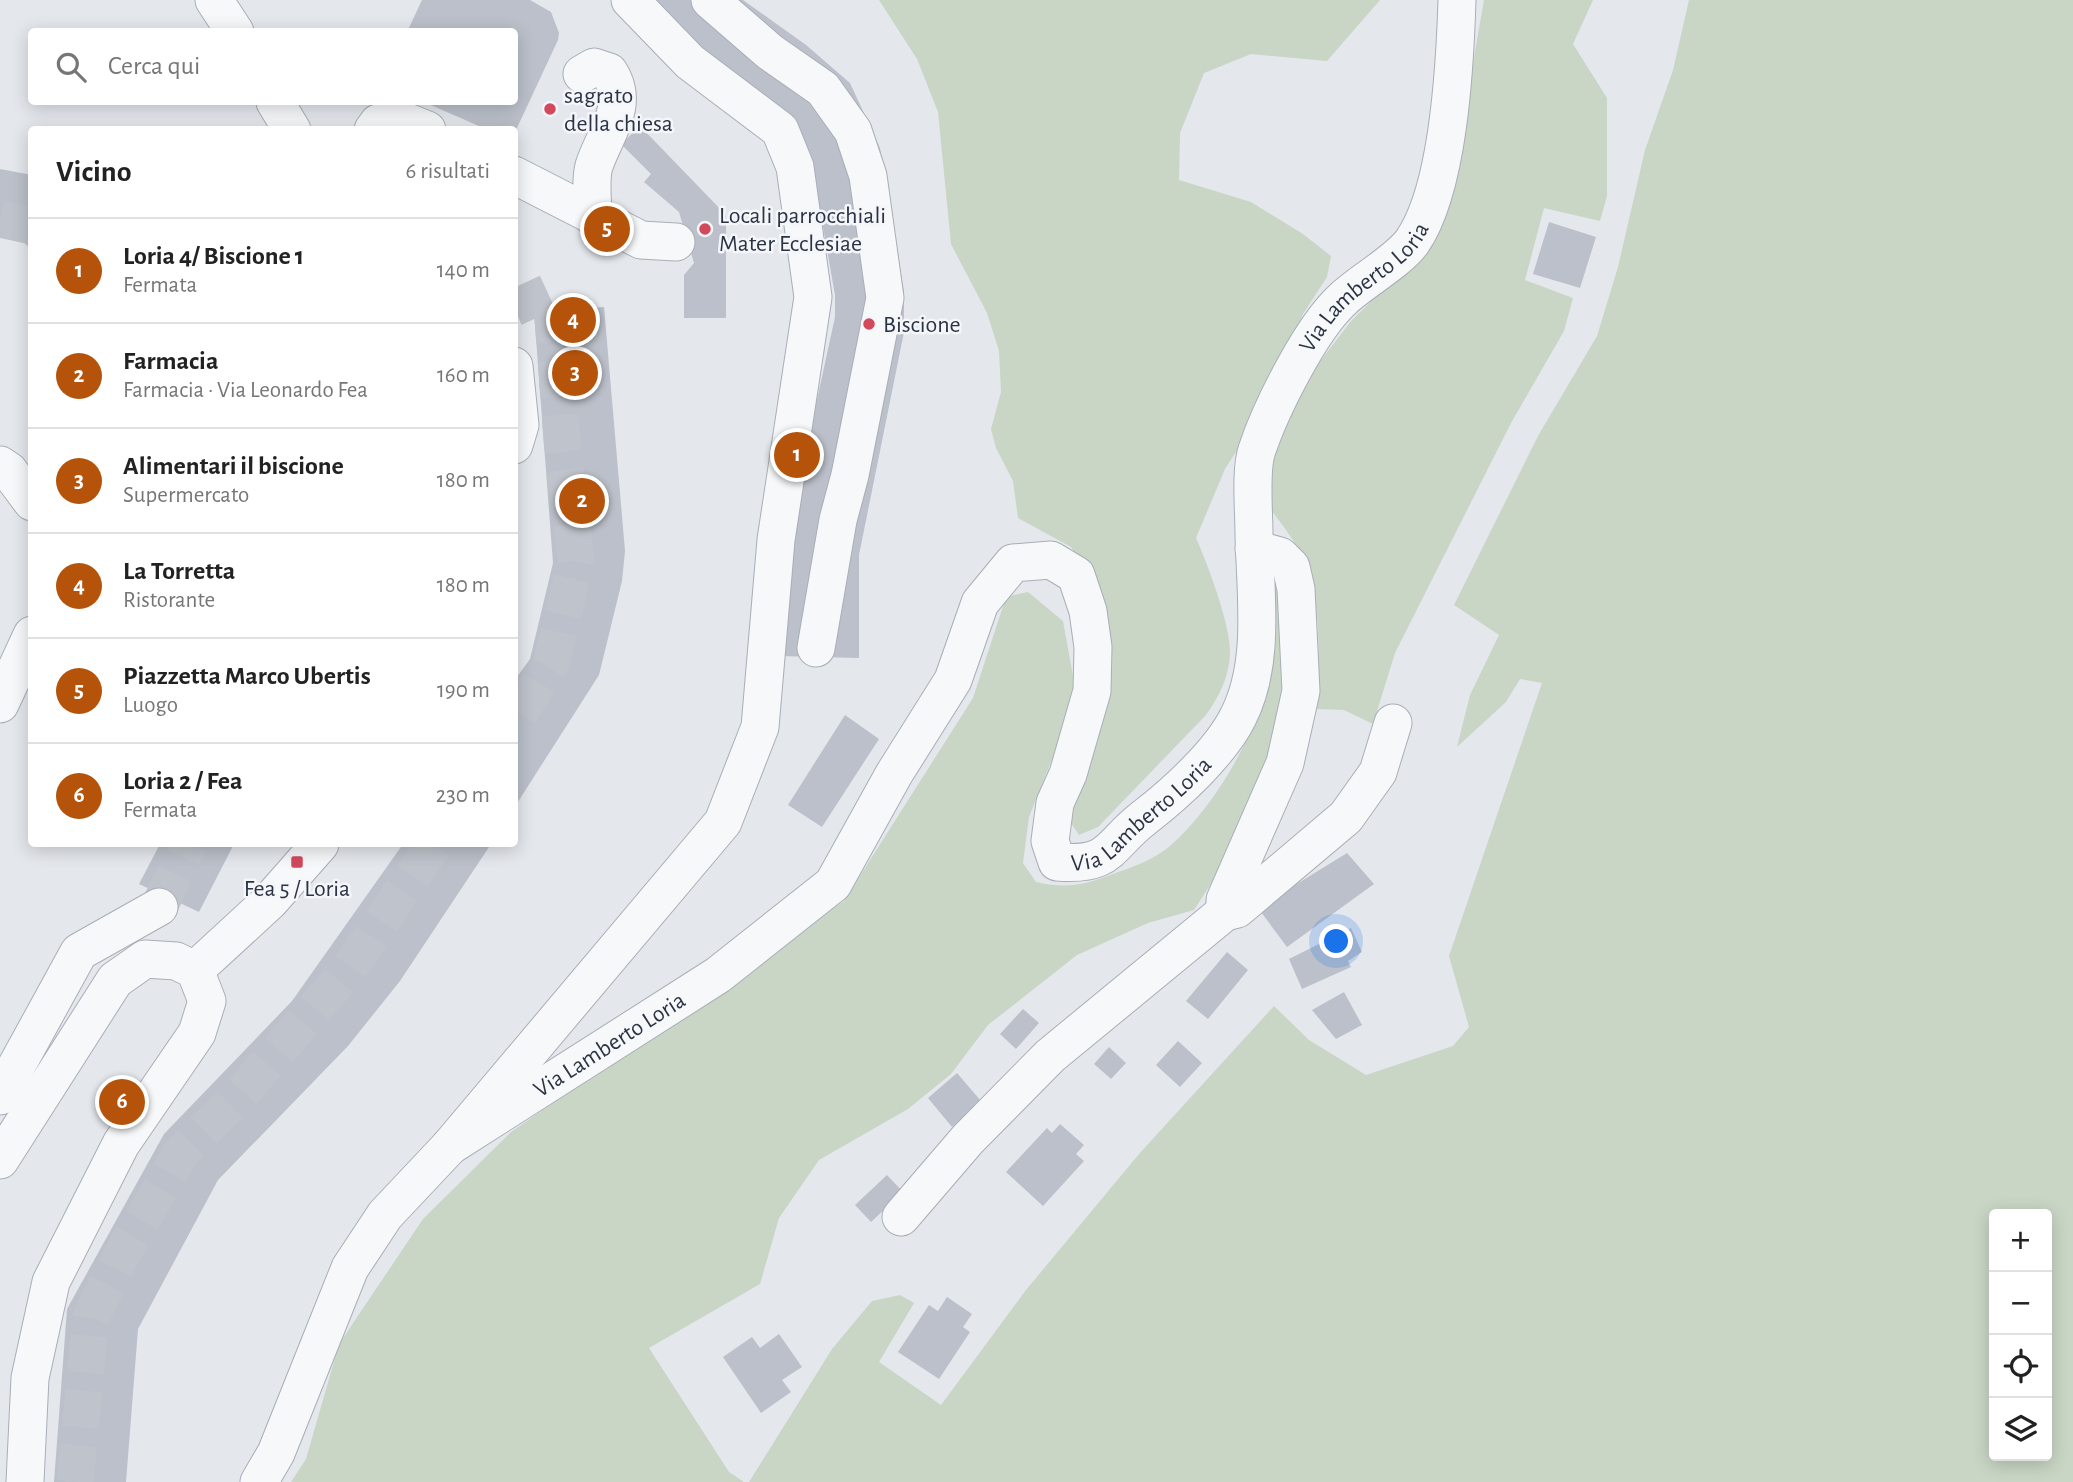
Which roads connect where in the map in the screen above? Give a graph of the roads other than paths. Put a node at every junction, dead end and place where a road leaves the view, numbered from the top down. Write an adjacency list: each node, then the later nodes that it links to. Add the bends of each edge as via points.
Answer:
1 (215, 0): 5 (street)
2 (630, 0): 28 (street, Via Lamberto Loria, via 690,62 780,130 794,167 813,297 776,540 760,727 723,822)
3 (710, 0): 20 (street, via 769,52 823,89 853,131 868,176 885,298)
4 (1457, 0): 18 (street, Via Lamberto Loria, via 1456,57 1433,205 1411,244 1340,300 1301,356 1256,452)
5 (232, 28)
6 (582, 74): 12 (street, via 594,67 609,72 618,92 610,135 593,168)
7 (277, 105): 8 (street)
8 (290, 126)
9 (376, 126): 10 (street, via 395,117)
10 (417, 126)
11 (518, 178): 12 (street)
12 (593, 217): 13 (street, via 641,240)
13 (676, 242)
14 (518, 405): 15 (street)
15 (518, 432)
16 (0, 465): 17 (street)
17 (28, 497)
18 (1254, 549): 25 (street, via 1280,556 1291,567 1297,589 1301,691 1285,763 1225,900); 28 (street, Via Lamberto Loria, via 1252,673 1238,717 1180,790 1135,824 1104,857 1085,864 1057,862 1050,841 1055,803 1092,691 1088,611 1076,575 1051,560 1013,563 980,603 953,680 833,884 718,975)
19 (28, 644): 21 (street)
20 (816, 648)
21 (0, 704)
22 (1393, 723): 25 (street, via 1378,772 1346,817 1237,909)
23 (317, 847): 26 (street, via 269,902)
24 (159, 907): 27 (street, via 79,952)
25 (1225, 912): 30 (street, via 1050,1056 968,1139)
26 (195, 970): 29 (street, via 176,961 145,960 116,980); 31 (street, via 207,1001 197,1033 121,1144 51,1282 30,1378)
27 (0, 1096)
28 (450, 1146): 32 (street, Via Lamberto Loria, via 385,1215 350,1268 276,1453)
29 (0, 1160)
30 (901, 1217)
31 (25, 1482)
32 (260, 1482)

